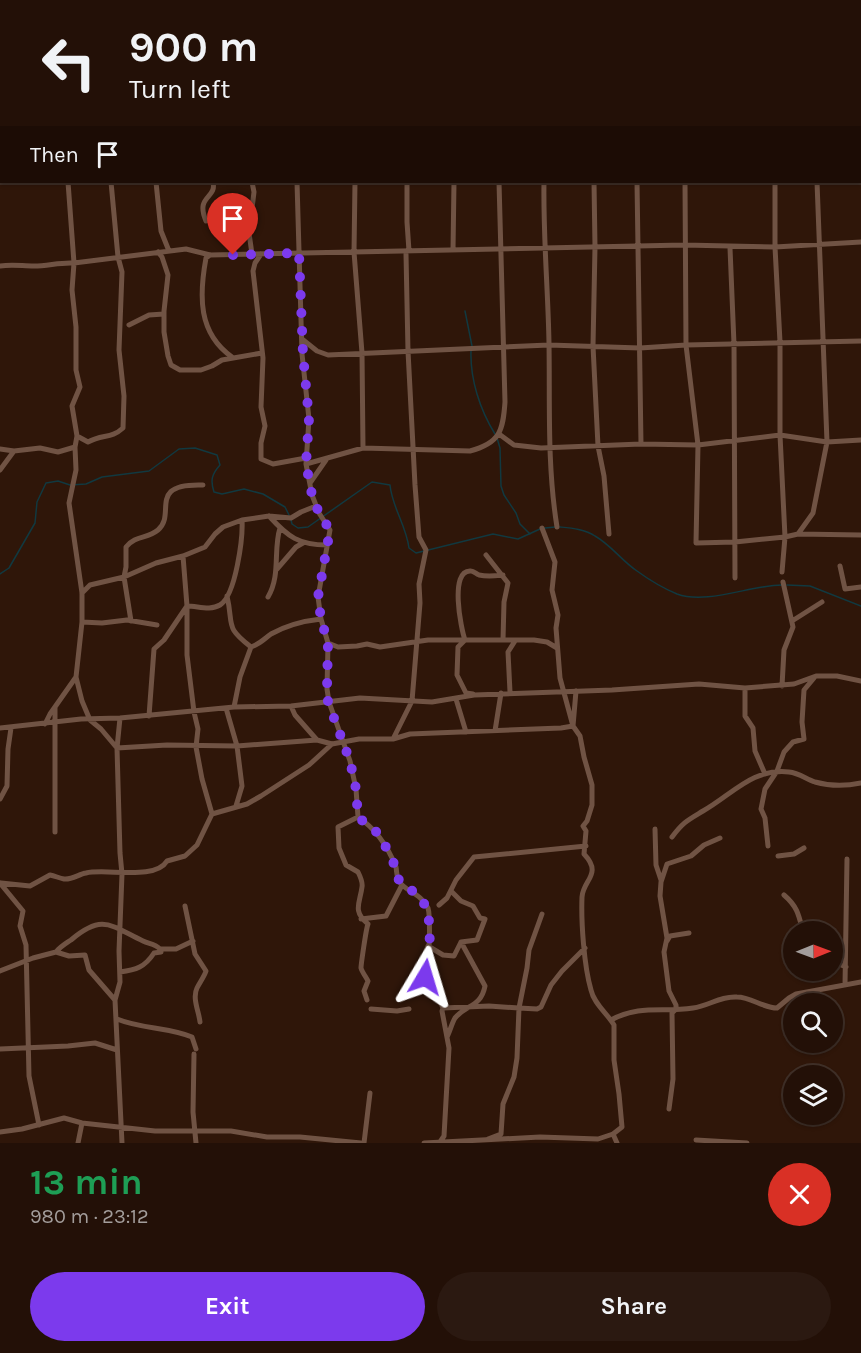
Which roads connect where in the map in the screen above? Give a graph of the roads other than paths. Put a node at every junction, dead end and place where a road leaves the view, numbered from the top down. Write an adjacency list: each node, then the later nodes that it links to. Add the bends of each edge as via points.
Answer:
1 (68, 183): 37 (street)
2 (111, 183): 36 (street)
3 (156, 183): 28 (street, via 161,231)
4 (213, 183): 17 (street, via 202,207)
5 (254, 183): 33 (street, via 249,232)
6 (297, 183): 32 (street)
7 (356, 183): 30 (street)
8 (407, 183): 31 (street)
9 (454, 183): 27 (street)
10 (499, 183): 26 (street)
11 (544, 183): 24 (street)
12 (594, 183): 22 (street)
13 (637, 183): 21 (street)
14 (685, 183): 19 (street)
15 (775, 183): 23 (street)
16 (817, 183): 20 (street)
17 (206, 221)
18 (861, 242): 20 (street)
19 (684, 245): 21 (street); 25 (street); 47 (street)
20 (820, 245): 23 (street); 44 (street)
21 (637, 246): 22 (street); 50 (street)
22 (596, 247): 24 (street); 48 (street)
23 (775, 247): 25 (street); 43 (street)
24 (545, 248): 26 (street); 46 (street)
25 (730, 248): 45 (street)
26 (501, 249): 27 (street); 49 (street)
27 (453, 250): 31 (street)
28 (169, 251): 29 (street); 35 (street, via 186,249)
29 (158, 252): 36 (street); 39 (street, via 168,275)
30 (354, 252): 31 (street); 32 (street); 53 (street)
31 (407, 252): 51 (street)
32 (299, 253): 34 (street); 41 (street)
33 (252, 254): 34 (street); 35 (street)
34 (268, 254): 52 (street, via 260,254 253,271)
35 (210, 255): 54 (street, via 203,273 206,327 215,342)
36 (118, 257): 37 (street); 57 (street, via 122,272 119,350 123,428 115,435 88,442)
37 (74, 263): 38 (street); 57 (street, via 72,290 80,387 72,406)
38 (0, 266)
39 (164, 314): 40 (street, via 149,315); 54 (street, via 168,356 176,369 201,370)
40 (129, 325)
41 (302, 339): 53 (street, via 328,355); 71 (street, via 309,419)
42 (861, 341): 44 (street)
43 (780, 342): 44 (street); 45 (street); 56 (street)
44 (822, 342): 60 (street)
45 (734, 344): 47 (street); 59 (street)
46 (549, 345): 48 (street); 49 (street); 66 (street)
47 (686, 345): 50 (street); 62 (street)
48 (593, 346): 50 (street); 63 (street)
49 (502, 347): 51 (street); 55 (street, via 505,402)
50 (640, 348): 61 (street)
51 (408, 351): 53 (street); 68 (street)
52 (262, 353): 54 (street); 71 (street, via 261,407 265,426 261,459 273,464)
53 (362, 353): 65 (street)
54 (232, 357)
55 (500, 434): 66 (street, via 514,445); 68 (street, via 470,451)
56 (780, 435): 59 (street); 60 (street); 84 (street)
57 (77, 436): 64 (street)
58 (861, 440): 60 (street)
59 (735, 441): 62 (street); 85 (street)
60 (827, 442): 82 (street, via 813,513)
61 (641, 444): 62 (street); 63 (street)
62 (698, 445): 85 (street, via 696,543)
63 (598, 446): 66 (street); 81 (street)
64 (75, 447): 69 (street, via 58,452 40,448); 98 (street, via 69,503)
65 (363, 448): 68 (street); 70 (street)
66 (552, 448): 78 (street, via 550,482)
67 (0, 449): 69 (street)
68 (413, 450): 110 (street, via 419,537 426,550 419,584)
69 (14, 451): 72 (street)
70 (326, 460): 71 (street); 73 (street)
71 (306, 461): 73 (street)
72 (0, 470)
73 (310, 483): 75 (street)
74 (203, 484): 94 (street, via 190,484 168,495 160,528 132,540 126,548)
75 (316, 506): 76 (street, via 291,518); 87 (street, via 330,530)
76 (269, 516): 77 (street); 79 (street)
77 (242, 520): 89 (street, via 223,527 205,547); 99 (street, via 240,555)
78 (557, 526)
79 (280, 528): 86 (street); 91 (street)
80 (542, 528): 114 (street, via 555,562 552,590 558,615)
81 (609, 534)
82 (798, 534): 83 (street); 84 (street)
83 (861, 535)
84 (785, 537): 85 (street); 92 (street)
85 (735, 542): 95 (street)
86 (303, 543): 87 (street); 91 (street)
87 (327, 545): 103 (street, via 318,597)
88 (486, 555): 93 (street)
89 (183, 556): 94 (street); 102 (street)
90 (840, 566): 97 (street, via 845,589)
91 (277, 569): 100 (street)
92 (782, 572)
93 (503, 575): 108 (street, via 488,577 471,571 460,578 458,598); 109 (street, via 508,583)
94 (124, 577): 98 (street, via 90,585); 104 (street)
95 (735, 579)
96 (783, 582): 105 (street)
97 (861, 587)
98 (82, 593): 106 (street)
99 (227, 596): 102 (street, via 221,605 205,609); 113 (street, via 234,633)
100 (268, 597)
101 (822, 602): 105 (street)
102 (188, 606): 132 (street, via 187,655); 133 (street, via 154,649)
103 (321, 619): 112 (street); 113 (street, via 297,622)
104 (131, 621): 106 (street); 107 (street)
105 (792, 621): 118 (street, via 784,650)
106 (82, 622): 116 (street)
107 (157, 625)
108 (465, 640): 109 (street); 110 (street); 124 (street, via 458,647 458,675 466,693)
109 (503, 640): 111 (street)
110 (417, 641): 112 (street, via 380,647 338,647); 126 (street)
111 (515, 641): 114 (street, via 542,640); 122 (street, via 508,652)
112 (328, 643): 127 (street)
113 (251, 647): 130 (street)
114 (557, 648): 120 (street)
115 (816, 676): 117 (street); 118 (street); 150 (street, via 804,690 804,739 793,742 784,752)
116 (76, 677): 129 (street); 135 (street)
117 (861, 681)
118 (782, 686): 119 (street)
119 (745, 688): 121 (street, via 699,684); 151 (street, via 745,716 753,728 755,751)
120 (564, 691): 121 (street); 122 (street); 138 (street)
121 (576, 691): 138 (street)
122 (510, 692): 123 (street)
123 (501, 693): 124 (street); 141 (street)
124 (474, 695): 125 (street)
125 (456, 699): 126 (street); 142 (street)
126 (412, 701): 127 (street, via 360,698); 143 (street)
127 (328, 702): 128 (street); 145 (street)
128 (291, 706): 130 (street); 144 (street)
129 (55, 707): 136 (street); 137 (street)
130 (234, 707): 131 (street)
131 (226, 708): 132 (street); 147 (street)
132 (194, 712): 133 (street); 148 (street, via 198,729)
133 (149, 716): 134 (street)
134 (120, 718): 135 (street); 149 (street)
135 (90, 720): 136 (street); 149 (street)
136 (54, 723): 137 (street); 158 (street)
137 (45, 724): 140 (street)
138 (573, 726): 141 (street); 162 (street, via 580,736 592,784 592,805 583,826)
139 (0, 728): 140 (street)
140 (11, 728): 153 (street, via 7,786)
141 (495, 731): 142 (street)
142 (466, 732): 143 (street)
143 (393, 738): 145 (street)
144 (317, 740): 146 (street); 147 (street)
145 (343, 742): 146 (street); 156 (street, via 356,789)
146 (332, 744): 154 (street, via 309,765 247,804)
147 (237, 746): 148 (street); 154 (street, via 242,786)
148 (196, 747): 149 (street); 155 (street)
149 (117, 748): 168 (street)
150 (777, 771): 151 (street); 152 (street, via 817,783); 163 (street, via 765,789 761,809)
151 (765, 774): 159 (street, via 740,784 692,816)
152 (861, 783)
153 (0, 799)
154 (236, 806): 155 (street)
155 (212, 814): 168 (street, via 197,844 185,856 167,861 153,871)
156 (358, 817): 171 (street, via 380,835); 177 (street, via 338,827 339,848 346,865 358,872 362,880 357,902)
157 (655, 830): 169 (street, via 656,865)
158 (55, 832)
159 (672, 837)
160 (720, 838): 169 (street, via 691,856 667,864)
161 (570, 839): 164 (street)
162 (586, 846): 164 (street); 185 (street, via 584,854 592,871 582,894)
163 (768, 846)
164 (567, 847): 172 (street, via 474,857)
165 (804, 848): 166 (street)
166 (778, 856)
167 (847, 859): 190 (street)
168 (122, 874): 170 (street, via 99,871 64,879 50,875 30,886); 179 (street)
169 (661, 882): 184 (street, via 667,938)
170 (1, 883): 188 (street, via 23,911 20,926)
171 (402, 885): 177 (street, via 386,916); 183 (street, via 416,893 428,909)
172 (451, 891): 174 (street); 182 (street, via 485,919 477,940)
173 (784, 895): 178 (street)
174 (439, 904)
175 (184, 906): 181 (street)
176 (542, 914): 199 (street, via 529,950)
177 (361, 919): 196 (street, via 368,924 361,967 368,981 364,991)
178 (802, 921)
179 (120, 928): 181 (street, via 160,949 176,949); 186 (street, via 100,924 89,927); 192 (street)
180 (689, 933): 184 (street, via 670,936)
181 (193, 941): 205 (street, via 195,954 206,971 197,988)
182 (461, 942): 183 (street, via 454,956 443,955); 197 (street, via 485,982 484,994)
183 (428, 945): 198 (street, via 425,977)
184 (664, 946): 202 (street, via 669,991)
185 (585, 948): 199 (street, via 551,985 541,1007); 204 (street, via 591,991)
186 (56, 952): 188 (street); 195 (street, via 85,955 89,970)
187 (161, 952): 192 (street, via 154,952 140,968)
188 (26, 960): 191 (street); 208 (street)
189 (843, 966): 190 (street)
190 (846, 967): 194 (street)
191 (0, 971)
192 (120, 972): 195 (street)
193 (861, 982): 194 (street)
194 (845, 985): 202 (street, via 796,994 777,1008 747,998 727,997 694,1008)
195 (116, 1000): 203 (street)
196 (367, 1000)
197 (470, 1006): 198 (street); 199 (street); 206 (street, via 455,1018)
198 (443, 1008): 206 (street)
199 (519, 1008): 218 (street, via 517,1058 503,1104 501,1134)
200 (371, 1009): 201 (street)
201 (409, 1009)
202 (676, 1009): 204 (street, via 631,1012); 211 (street, via 672,1013 673,1079)
203 (117, 1019): 209 (street); 215 (street, via 192,1038)
204 (611, 1020): 217 (street, via 622,1127)
205 (200, 1022)
206 (446, 1039): 222 (street, via 448,1082 444,1136)
207 (0, 1049): 208 (street)
208 (27, 1049): 209 (street, via 95,1043); 213 (street)
209 (117, 1050): 214 (street)
210 (370, 1093): 226 (street)
211 (669, 1109)
212 (82, 1123): 213 (street, via 64,1118); 214 (street); 223 (street)
213 (39, 1125): 216 (street)
214 (120, 1127): 215 (street); 224 (street)
215 (194, 1131): 219 (street, via 231,1131); 225 (street)
216 (0, 1132)
217 (613, 1134): 218 (street, via 598,1139); 228 (street)
218 (488, 1139): 222 (street)
219 (267, 1140): 226 (street, via 300,1137)
220 (696, 1140): 229 (street)
221 (432, 1142): 222 (street); 227 (street)
222 (440, 1142)
223 (78, 1143)
224 (122, 1143)
225 (196, 1143)
226 (362, 1143)
227 (424, 1143)
228 (617, 1143)
229 (747, 1143)

